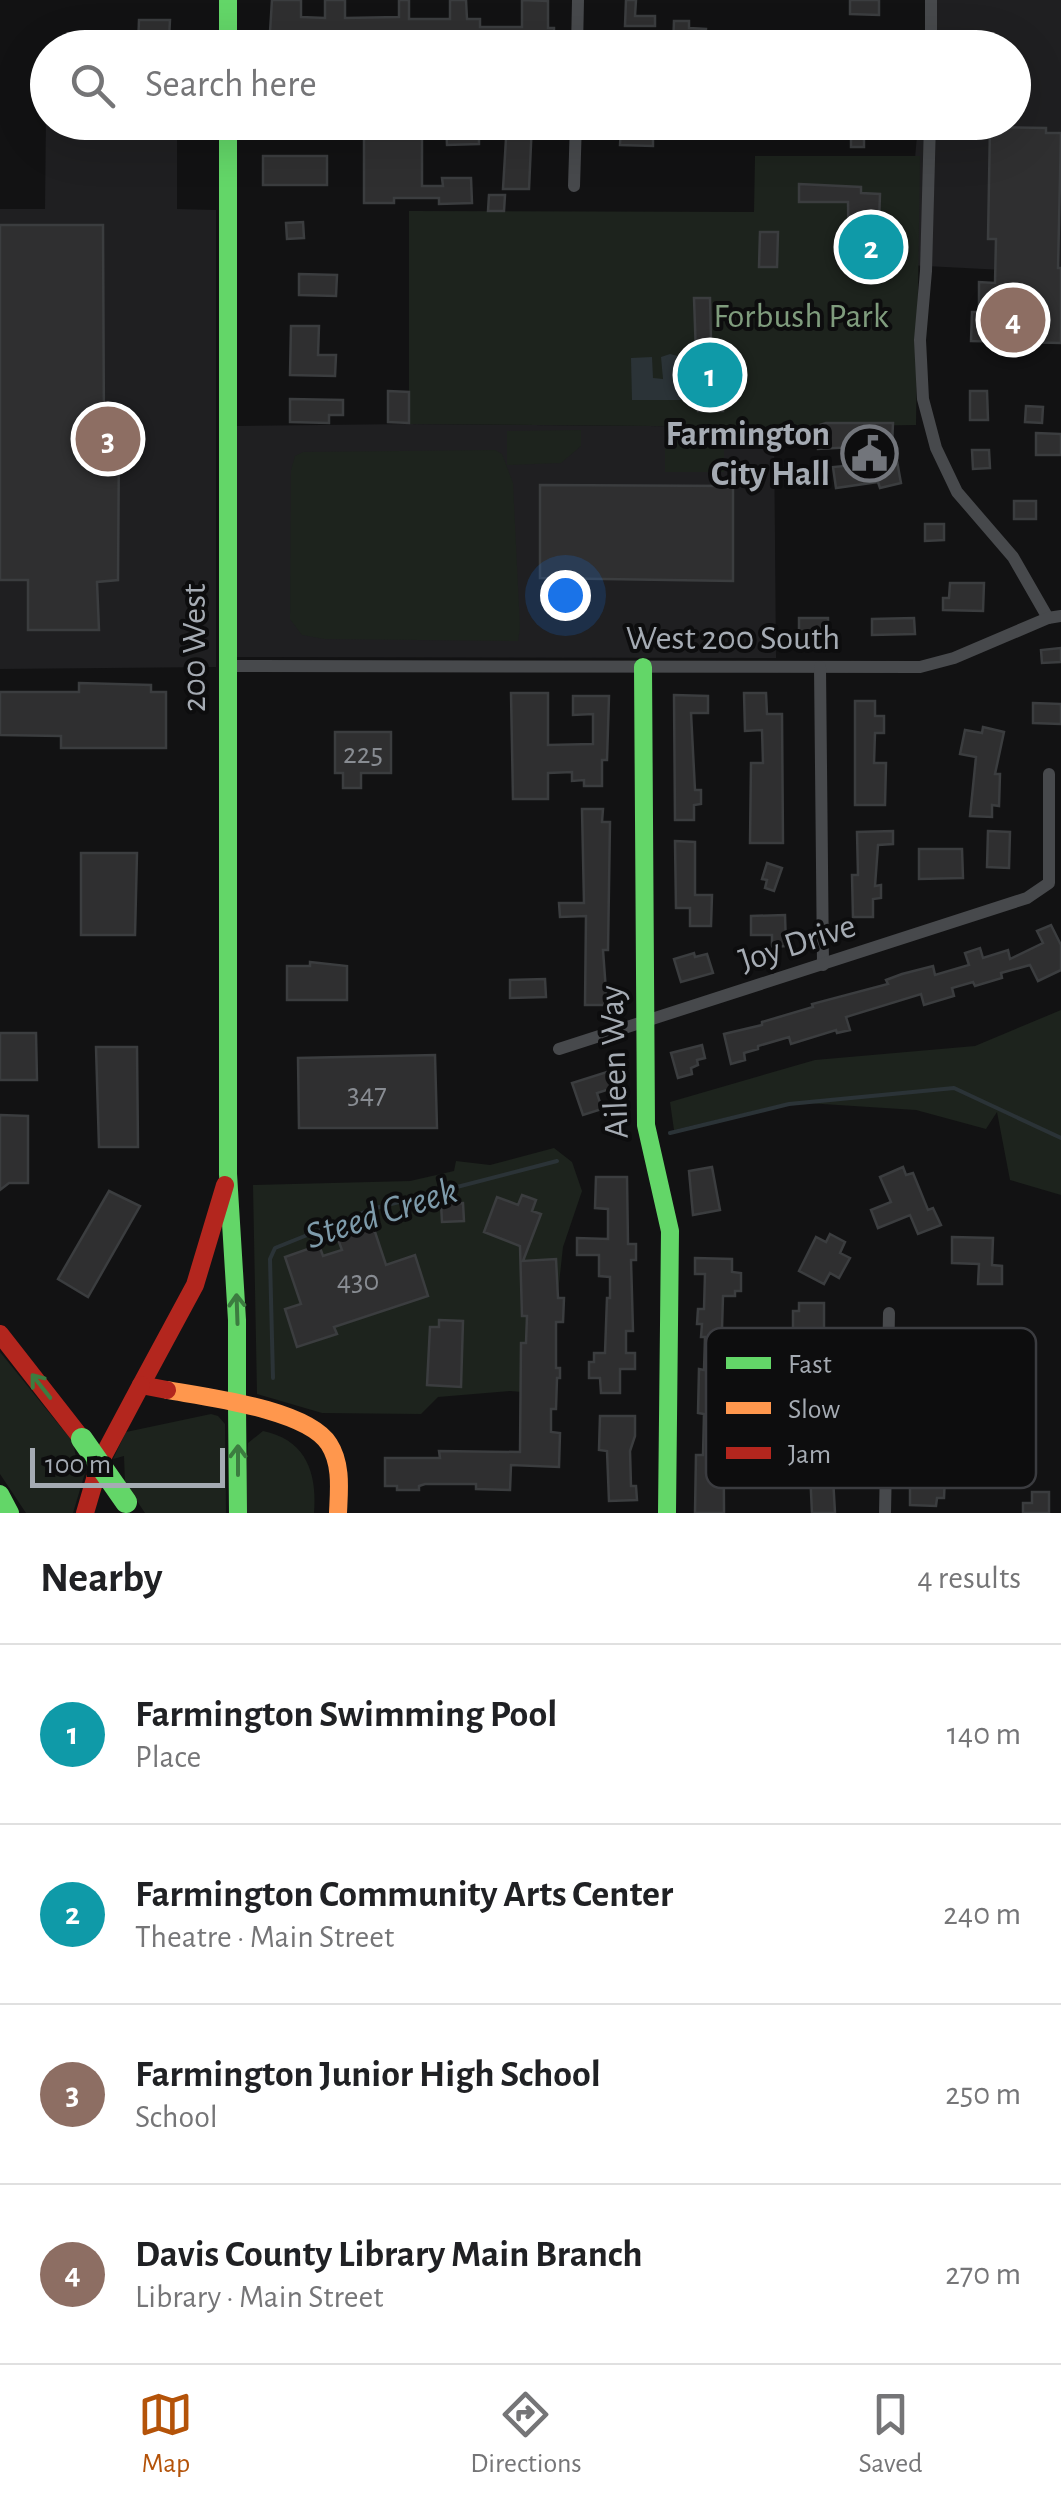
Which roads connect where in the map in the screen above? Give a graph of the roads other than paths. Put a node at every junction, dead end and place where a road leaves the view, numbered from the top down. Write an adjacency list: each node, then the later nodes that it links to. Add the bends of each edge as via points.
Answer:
1 (228, 0): 4 (main road)
2 (578, 0): 5 (street)
3 (931, 0): 6 (street)
4 (228, 30)
5 (577, 30)
6 (931, 30)
7 (228, 140): 12 (main road, 200 West)
8 (575, 140): 10 (street)
9 (930, 140): 11 (street, via 923,400 957,492)
10 (574, 186)
11 (1055, 617): 14 (street, West 200 South, via 920,667)
12 (228, 666): 13 (street, West 200 South); 19 (main road, 200 West)
13 (643, 667): 14 (street, West 200 South); 17 (main road, Aileen Way)
14 (820, 668): 16 (street)
15 (1050, 774): 16 (street, Joy Drive, via 1049,883 1027,898)
16 (823, 965): 17 (street, Joy Drive)
17 (645, 1023): 18 (street, Joy Drive); 32 (main road, Aileen Way, via 646,1125 670,1231)
18 (559, 1050)
19 (228, 1174): 23 (main road, via 196,1285); 24 (main road, one-way to 19)
20 (888, 1313): 21 (street)
21 (888, 1328)
22 (0, 1334): 27 (main road, one-way to 22, bridge)
23 (141, 1385): 24 (main road); 29 (main road, via 100,1462)
24 (238, 1406): 30 (main road, one-way to 24); 31 (main road, via 303,1422 322,1434 338,1470)
25 (885, 1488): 33 (street)
26 (0, 1494): 28 (main road)
27 (129, 1508)
28 (10, 1513)
29 (85, 1513)
30 (238, 1513)
31 (338, 1513)
32 (667, 1513)
33 (885, 1513)

